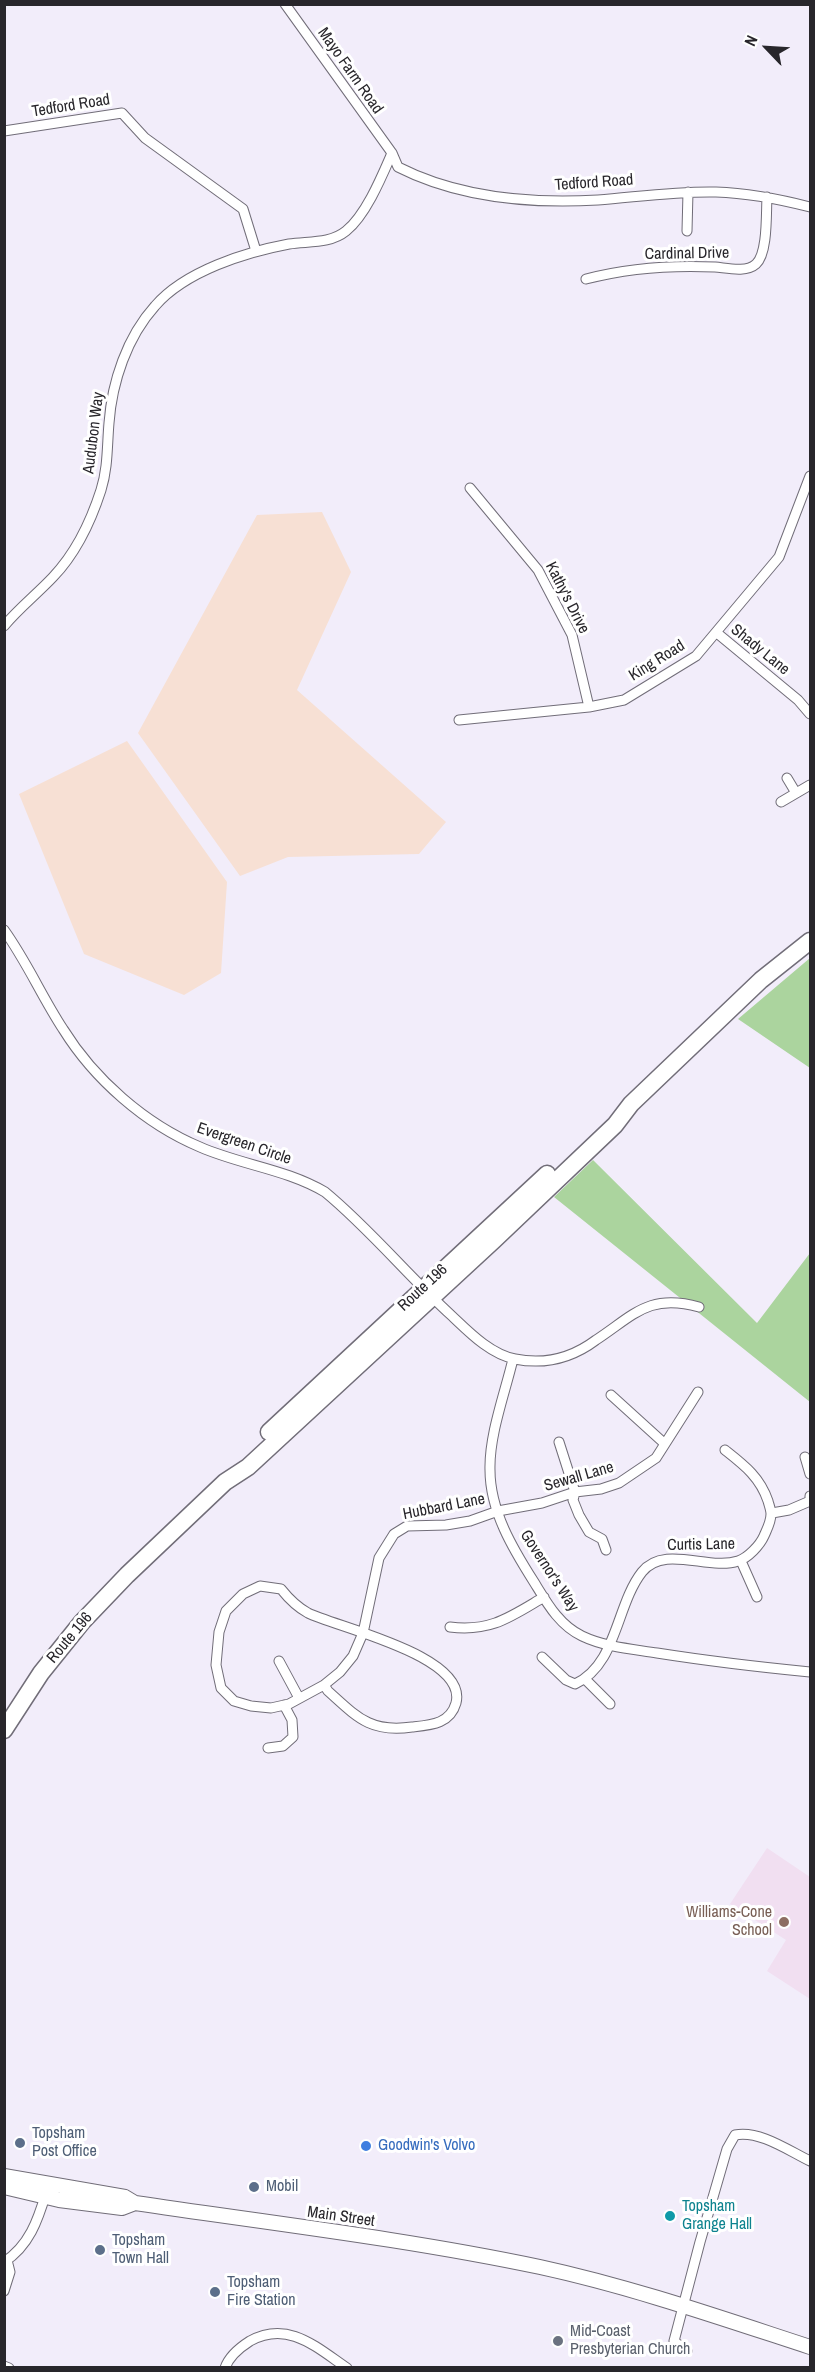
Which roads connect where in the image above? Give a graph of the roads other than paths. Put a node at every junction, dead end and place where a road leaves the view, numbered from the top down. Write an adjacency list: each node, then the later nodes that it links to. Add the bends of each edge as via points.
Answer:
1 (285, 4): 3 (street, Mayo Farm Road)
2 (4, 131): 8 (street, Tedford Road, via 122,113 145,138 243,209)
3 (392, 153): 4 (street, Tedford Road, via 398,166 409,172 506,199 573,201); 8 (street, Audubon Way, via 355,223 344,233 317,242)
4 (688, 192): 5 (street, Tedford Road); 7 (street)
5 (767, 196): 6 (street, Tedford Road); 9 (street, Cardinal Drive, via 762,255 753,266 658,268)
6 (810, 207)
7 (687, 231)
8 (256, 251): 12 (street, Audubon Way, via 183,283 154,306 138,329 118,374 109,420 106,471 87,526 63,566)
9 (586, 279)
10 (810, 476): 13 (street, King Road, via 779,557)
11 (470, 488): 14 (street, Kathy's Drive, via 538,570 572,635)
12 (4, 626)
13 (717, 633): 14 (street, King Road, via 696,656 624,700); 15 (street, Shady Lane)
14 (589, 707): 16 (street, King Road)
15 (810, 714)
16 (459, 720)
17 (787, 778): 19 (street)
18 (810, 785): 19 (street)
19 (796, 793): 20 (street)
20 (781, 802)
21 (4, 930): 23 (street, Evergreen Circle, via 84,1060 117,1094 201,1148 307,1182 325,1192)
22 (810, 941): 23 (highway, Route 196, via 761,980 631,1104 608,1119)
23 (427, 1293): 25 (street, Evergreen Circle, via 483,1344); 52 (highway, Route 196, via 240,1460 225,1482 127,1575 41,1673)
24 (699, 1308): 25 (street, via 661,1303 629,1315 576,1353 549,1360)
25 (513, 1359): 35 (street, Governor's Way, via 492,1444 490,1470)
26 (698, 1392): 29 (street, Sewall Lane)
27 (611, 1395): 29 (street)
28 (559, 1442): 33 (street)
29 (665, 1444): 33 (street, Sewall Lane, via 656,1458 619,1483)
30 (725, 1450): 36 (street, via 752,1471)
31 (805, 1457): 32 (street)
32 (810, 1474)
33 (575, 1492): 35 (street, Sewall Lane); 37 (street, via 573,1500 579,1515 589,1532 602,1539)
34 (810, 1496): 36 (street, via 810,1501)
35 (498, 1511): 39 (street, Governor's Way, via 514,1550); 42 (street, Hubbard Lane, via 446,1525 406,1526 394,1534 379,1558)
36 (772, 1513): 38 (street, Curtis Lane, via 761,1542)
37 (606, 1550)
38 (741, 1561): 40 (street); 43 (street, Curtis Lane, via 652,1563 635,1584)
39 (544, 1597): 41 (street, via 507,1620 472,1630); 43 (street, Governor's Way, via 573,1632)
40 (758, 1597)
41 (450, 1627)
42 (363, 1634): 48 (street, Hubbard Lane, via 340,1672); 48 (street, via 402,1647 440,1670 452,1681 458,1695 453,1712 438,1724 386,1728 365,1723); 51 (street, Hubbard Lane, via 309,1613 292,1603 281,1589 260,1586 243,1594 226,1611 219,1632 216,1665 221,1688 234,1701 251,1706)
43 (609, 1645): 46 (street, Governor's Way); 47 (street, Curtis Lane)
44 (542, 1657): 47 (street, via 566,1680 575,1684)
45 (279, 1661): 49 (street)
46 (810, 1672)
47 (585, 1679): 50 (street)
48 (324, 1685): 49 (street, Hubbard Lane)
49 (299, 1698): 51 (street, Hubbard Lane)
50 (610, 1704)
51 (284, 1705): 53 (street, via 292,1720 292,1737 283,1746)
52 (4, 1730)
53 (268, 1748)
54 (810, 2161): 60 (street, via 766,2140 745,2133 735,2135 727,2149)
55 (4, 2176): 57 (main road, Main Street)
56 (4, 2187): 57 (main road, Main Street)
57 (46, 2191): 58 (street, via 31,2234); 60 (main road, Main Street, via 122,2208 135,2203 401,2242 541,2268)
58 (6, 2261): 59 (street, via 10,2272)
59 (4, 2292)
60 (683, 2305): 61 (main road, Main Street); 62 (street, via 674,2341)
61 (810, 2347)
62 (687, 2351)
63 (4, 2366): 64 (street)
64 (9, 2367)
65 (225, 2367): 66 (street, via 228,2358 246,2344 272,2333 301,2336)
66 (347, 2367)

